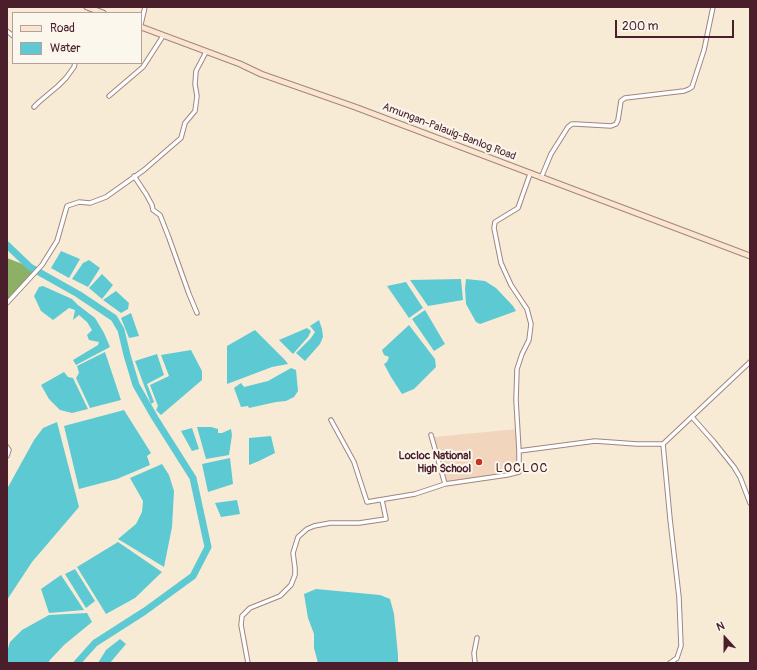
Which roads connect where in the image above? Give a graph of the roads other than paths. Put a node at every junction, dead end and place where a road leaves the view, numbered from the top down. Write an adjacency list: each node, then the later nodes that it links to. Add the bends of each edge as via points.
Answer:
1 (87, 7): 4 (main road)
2 (145, 7): 5 (street)
3 (713, 7): 14 (street, via 704,50 689,89 625,98 621,101 616,124 611,126 572,124 551,154)
4 (100, 12)
5 (142, 20)
6 (142, 27): 7 (main road, Amungan-Palauig-Banlog Road)
7 (163, 36): 8 (main road, Amungan-Palauig-Banlog Road); 10 (street, via 143,67)
8 (206, 52): 12 (main road, Amungan-Palauig-Banlog Road); 13 (street, via 196,71 195,111 185,123 181,138)
9 (75, 64): 11 (street, via 66,78)
10 (108, 96)
11 (34, 107)
12 (530, 174): 14 (main road, Amungan-Palauig-Banlog Road); 24 (street, via 518,208 495,222 494,228 501,263 511,285 527,309 531,324 529,340 517,369)
13 (134, 176): 16 (street, via 106,197 90,203 79,202 68,206 58,241 42,265); 17 (street, via 153,210 160,215)
14 (541, 178): 15 (main road, Amungan-Palauig-Banlog Road)
15 (750, 256)
16 (7, 303)
17 (197, 313)
18 (750, 362): 19 (street)
19 (692, 417): 22 (street); 28 (street, via 734,467)
20 (331, 420): 27 (street, via 354,462 367,502)
21 (431, 435): 26 (street)
22 (663, 444): 24 (street, via 595,441); 30 (street, via 679,597 681,646)
23 (7, 447): 25 (street)
24 (519, 451): 26 (street, via 519,472)
25 (7, 456)
26 (445, 484): 27 (street, via 415,494)
27 (382, 500): 32 (street, via 386,519 314,526 298,536 293,553 295,575 291,585 280,596 250,608 242,616 241,625)
28 (750, 503)
29 (477, 638): 33 (street)
30 (677, 658): 31 (street); 34 (street)
31 (680, 662)
32 (248, 663)
33 (475, 663)
34 (670, 663)

